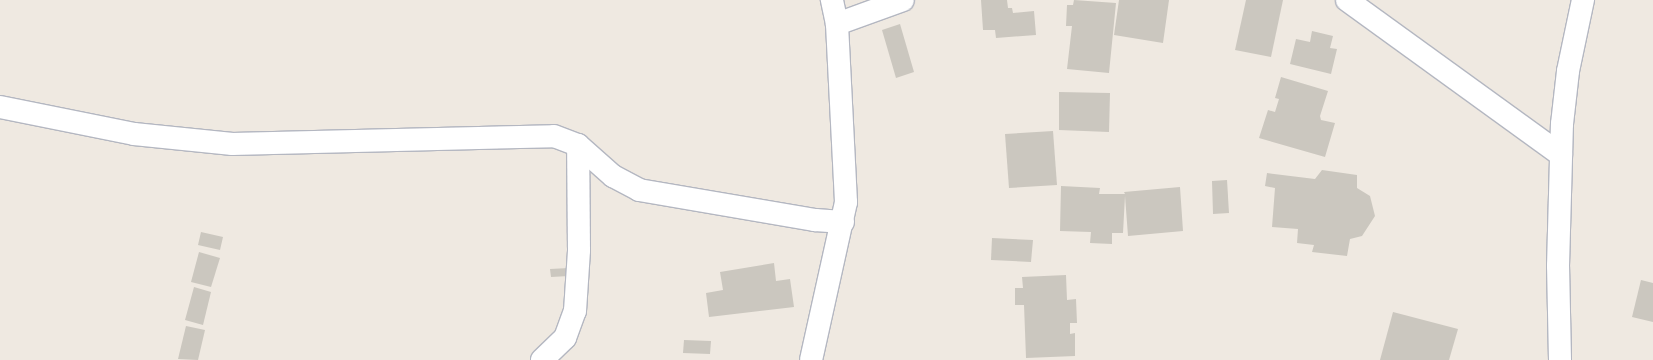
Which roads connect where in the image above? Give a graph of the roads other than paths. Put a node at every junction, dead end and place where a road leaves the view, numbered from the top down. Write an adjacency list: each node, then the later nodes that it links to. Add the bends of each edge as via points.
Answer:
1 (832, 0): 5 (street)
2 (903, 0): 5 (street)
3 (1347, 0): 8 (street)
4 (1583, 0): 8 (street, via 1568,71)
5 (837, 24): 9 (street, via 846,202)
6 (0, 107): 7 (street, via 134,134 232,144 554,136)
7 (578, 145): 9 (street, via 613,176 639,190 815,220); 10 (street, via 579,250 575,311 565,338)
8 (1561, 155): 12 (street, via 1558,266)
9 (843, 222): 11 (street)
10 (542, 360)
11 (811, 360)
12 (1560, 360)

